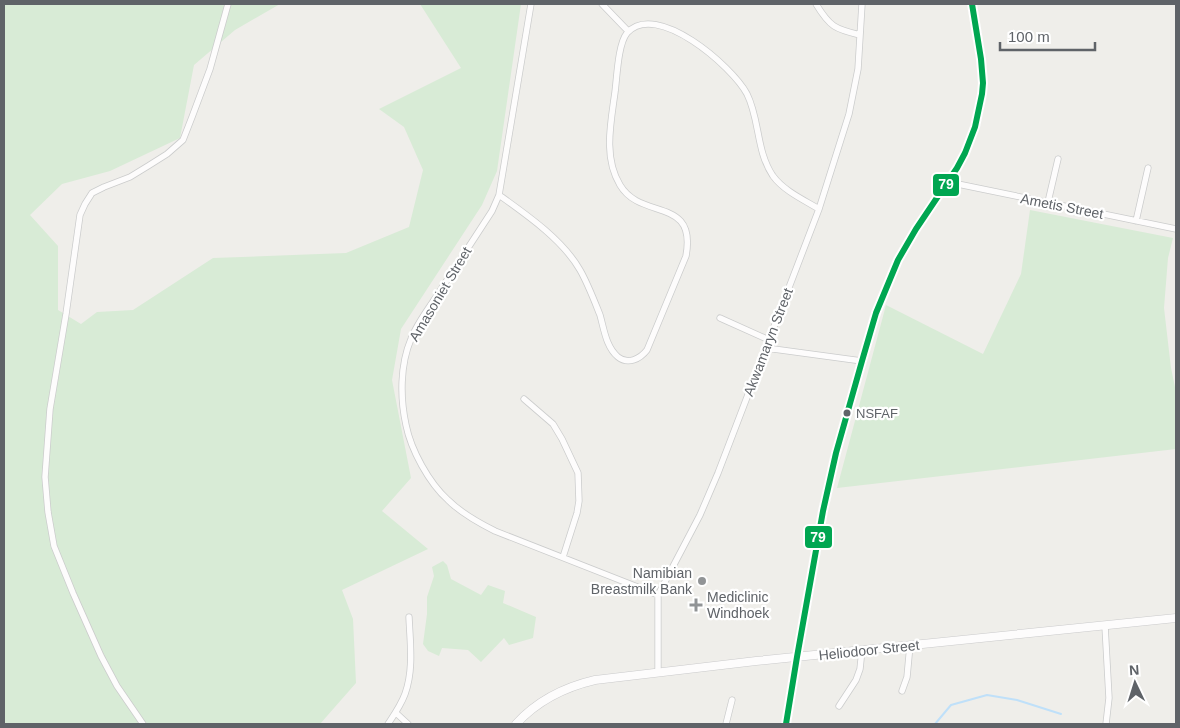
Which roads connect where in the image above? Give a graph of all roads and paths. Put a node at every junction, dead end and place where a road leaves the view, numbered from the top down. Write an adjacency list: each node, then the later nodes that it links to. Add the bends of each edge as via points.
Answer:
1 (228, 4): 35 (street, via 210,70 182,140 142,170 92,193 80,215 50,409 45,477 54,546 101,656)
2 (531, 4): 12 (street, Amasoniet Street)
3 (602, 4): 7 (street)
4 (816, 4): 8 (street, via 830,24)
5 (862, 4): 8 (street, Akwamaryn Street)
6 (972, 4): 11 (street, via 981,59 982,94 965,153)
7 (628, 31): 12 (street, via 623,38 610,130 615,176 634,200 681,220 688,235 686,256 648,350 643,355 635,360 619,358 607,340 588,286 571,257 559,243); 14 (street, via 643,22 670,26 689,36 722,63 747,94 762,153 774,176 785,188)
8 (860, 36): 14 (street, Akwamaryn Street, via 851,107)
9 (1058, 159): 13 (street)
10 (1148, 168): 15 (street)
11 (948, 182): 13 (street, Ametis Street); 20 (street, via 898,260 876,313)
12 (499, 195): 22 (street, Amasoniet Street, via 411,338 403,376 406,426 428,477 448,501 495,532)
13 (1048, 202): 15 (street, Ametis Street)
14 (819, 209): 18 (street, Akwamaryn Street)
15 (1136, 221): 16 (street, Ametis Street)
16 (1176, 229)
17 (720, 318): 18 (street)
18 (769, 340): 19 (street, Akwamaryn Street)
19 (766, 348): 20 (street); 23 (street, Akwamaryn Street, via 700,515)
20 (862, 361): 29 (street, via 836,453)
21 (524, 400): 22 (street, via 553,424 578,473 577,513)
22 (563, 557): 23 (street, Amasoniet Street)
23 (658, 595): 30 (street, Akwamaryn Street)
24 (409, 616): 34 (street, via 410,670 405,694)
25 (1176, 618): 26 (street, Heliodoor Street)
26 (1105, 626): 27 (street, Heliodoor Street); 41 (street, via 1109,698)
27 (910, 646): 28 (street, Heliodoor Street); 31 (street)
28 (862, 650): 29 (street, Heliodoor Street); 33 (street, via 856,680)
29 (797, 657): 30 (street, Heliodoor Street); 40 (street)
30 (658, 672): 38 (street, Heliodoor Street, via 596,680 568,688 537,706)
31 (902, 691)
32 (732, 700): 39 (street)
33 (839, 706)
34 (396, 713): 36 (street); 37 (street)
35 (143, 724)
36 (388, 724)
37 (408, 724)
38 (516, 724)
39 (726, 724)
40 (786, 724)
41 (1106, 724)

